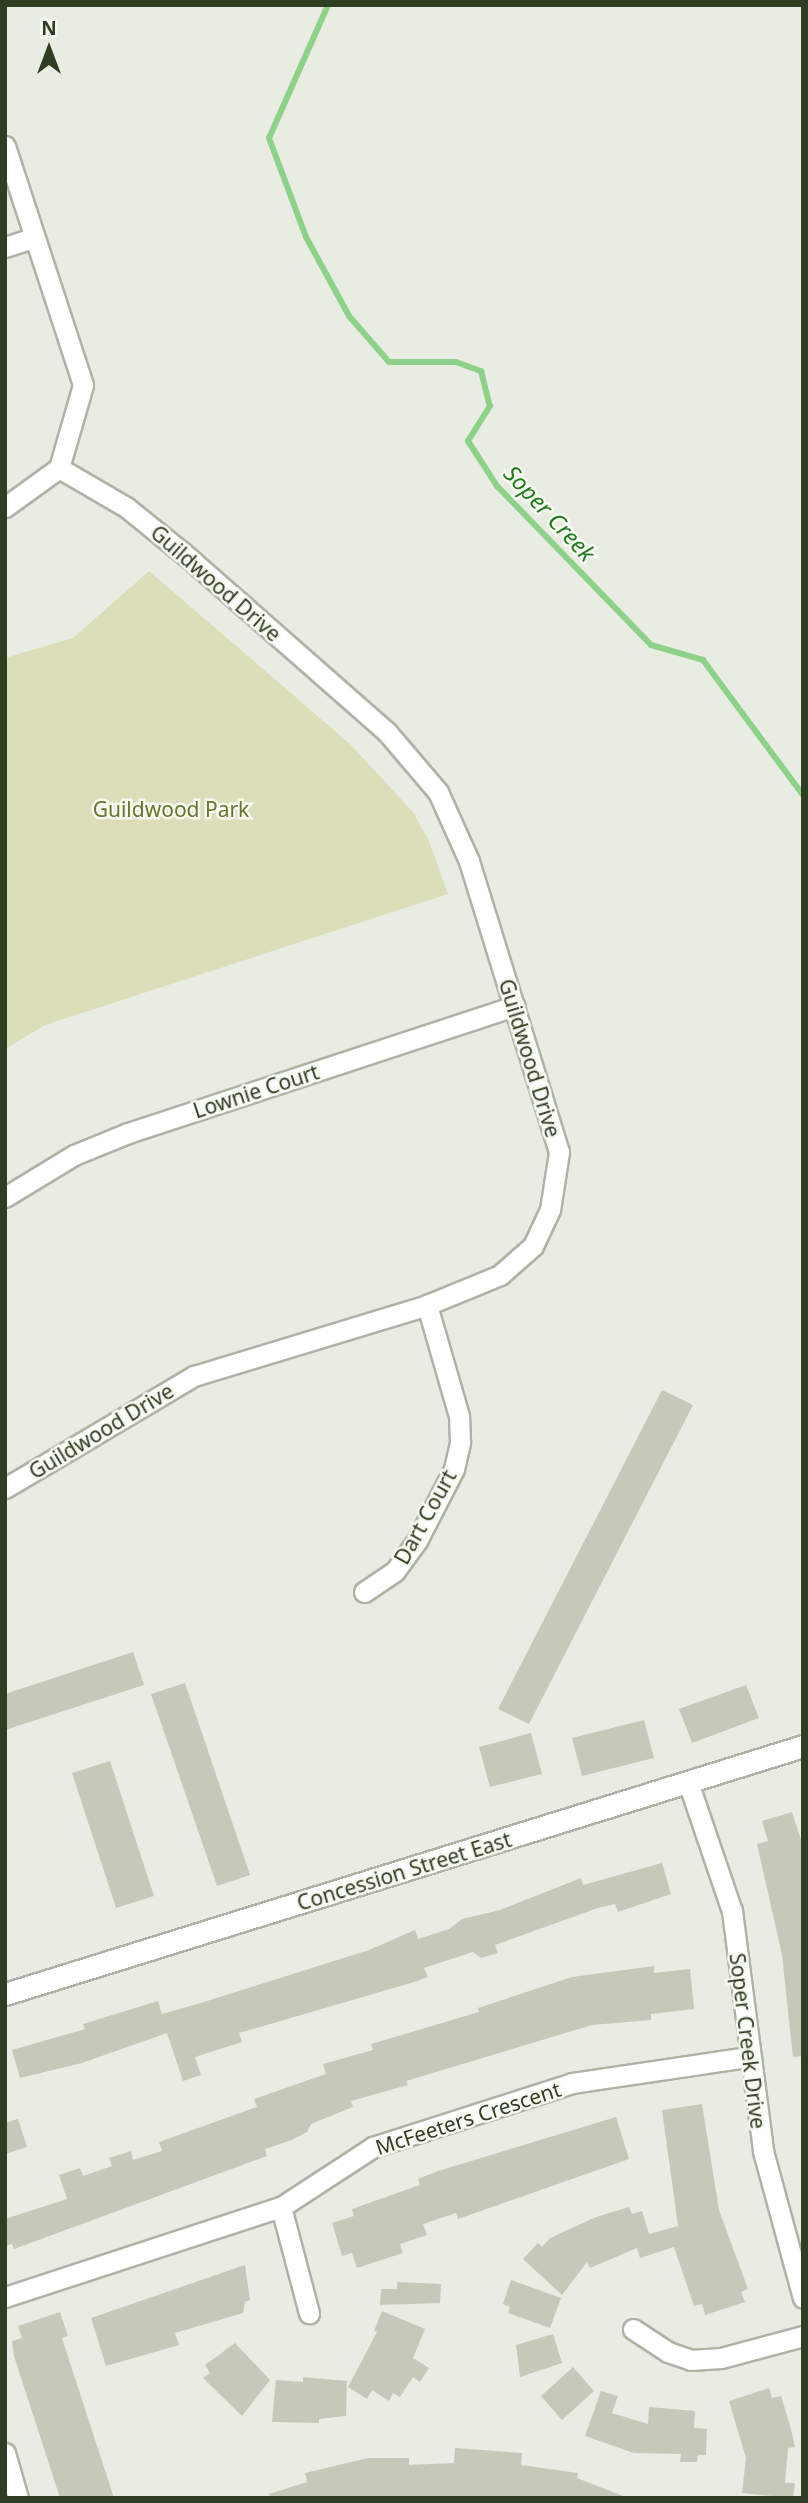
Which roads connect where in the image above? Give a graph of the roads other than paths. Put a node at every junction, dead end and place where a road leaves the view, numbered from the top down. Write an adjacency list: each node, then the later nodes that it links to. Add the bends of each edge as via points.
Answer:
1 (5, 146): 2 (street)
2 (32, 238): 3 (street); 4 (street, via 83,385)
3 (5, 247)
4 (59, 468): 5 (street); 6 (street, Guildwood Drive, via 126,507 183,553 412,759 438,792 456,827)
5 (5, 507)
6 (515, 1006): 7 (street, Lownie Court, via 128,1133 74,1155); 8 (street, Guildwood Drive, via 559,1152 550,1210 533,1246 500,1275)
7 (5, 1197)
8 (427, 1305): 9 (street, Guildwood Drive, via 194,1376); 10 (street, Dart Court, via 459,1416 460,1442 454,1469 418,1539 395,1572)
9 (5, 1488)
10 (364, 1592)
11 (803, 1746): 12 (street, Concession Street East)
12 (689, 1785): 13 (street, Concession Street East); 14 (street, Soper Creek Drive, via 732,1911)
13 (5, 1994)
14 (749, 2057): 15 (street, McFeeters Crescent, via 572,2083 386,2143); 17 (street, Soper Creek Drive, via 763,2151)
15 (281, 2207): 16 (street, McFeeters Crescent); 18 (street)
16 (5, 2297)
17 (803, 2298)
18 (309, 2313)
19 (633, 2329): 20 (street, via 668,2353 691,2360 721,2358)
20 (803, 2336)
21 (5, 2454): 22 (street)
22 (18, 2498)

